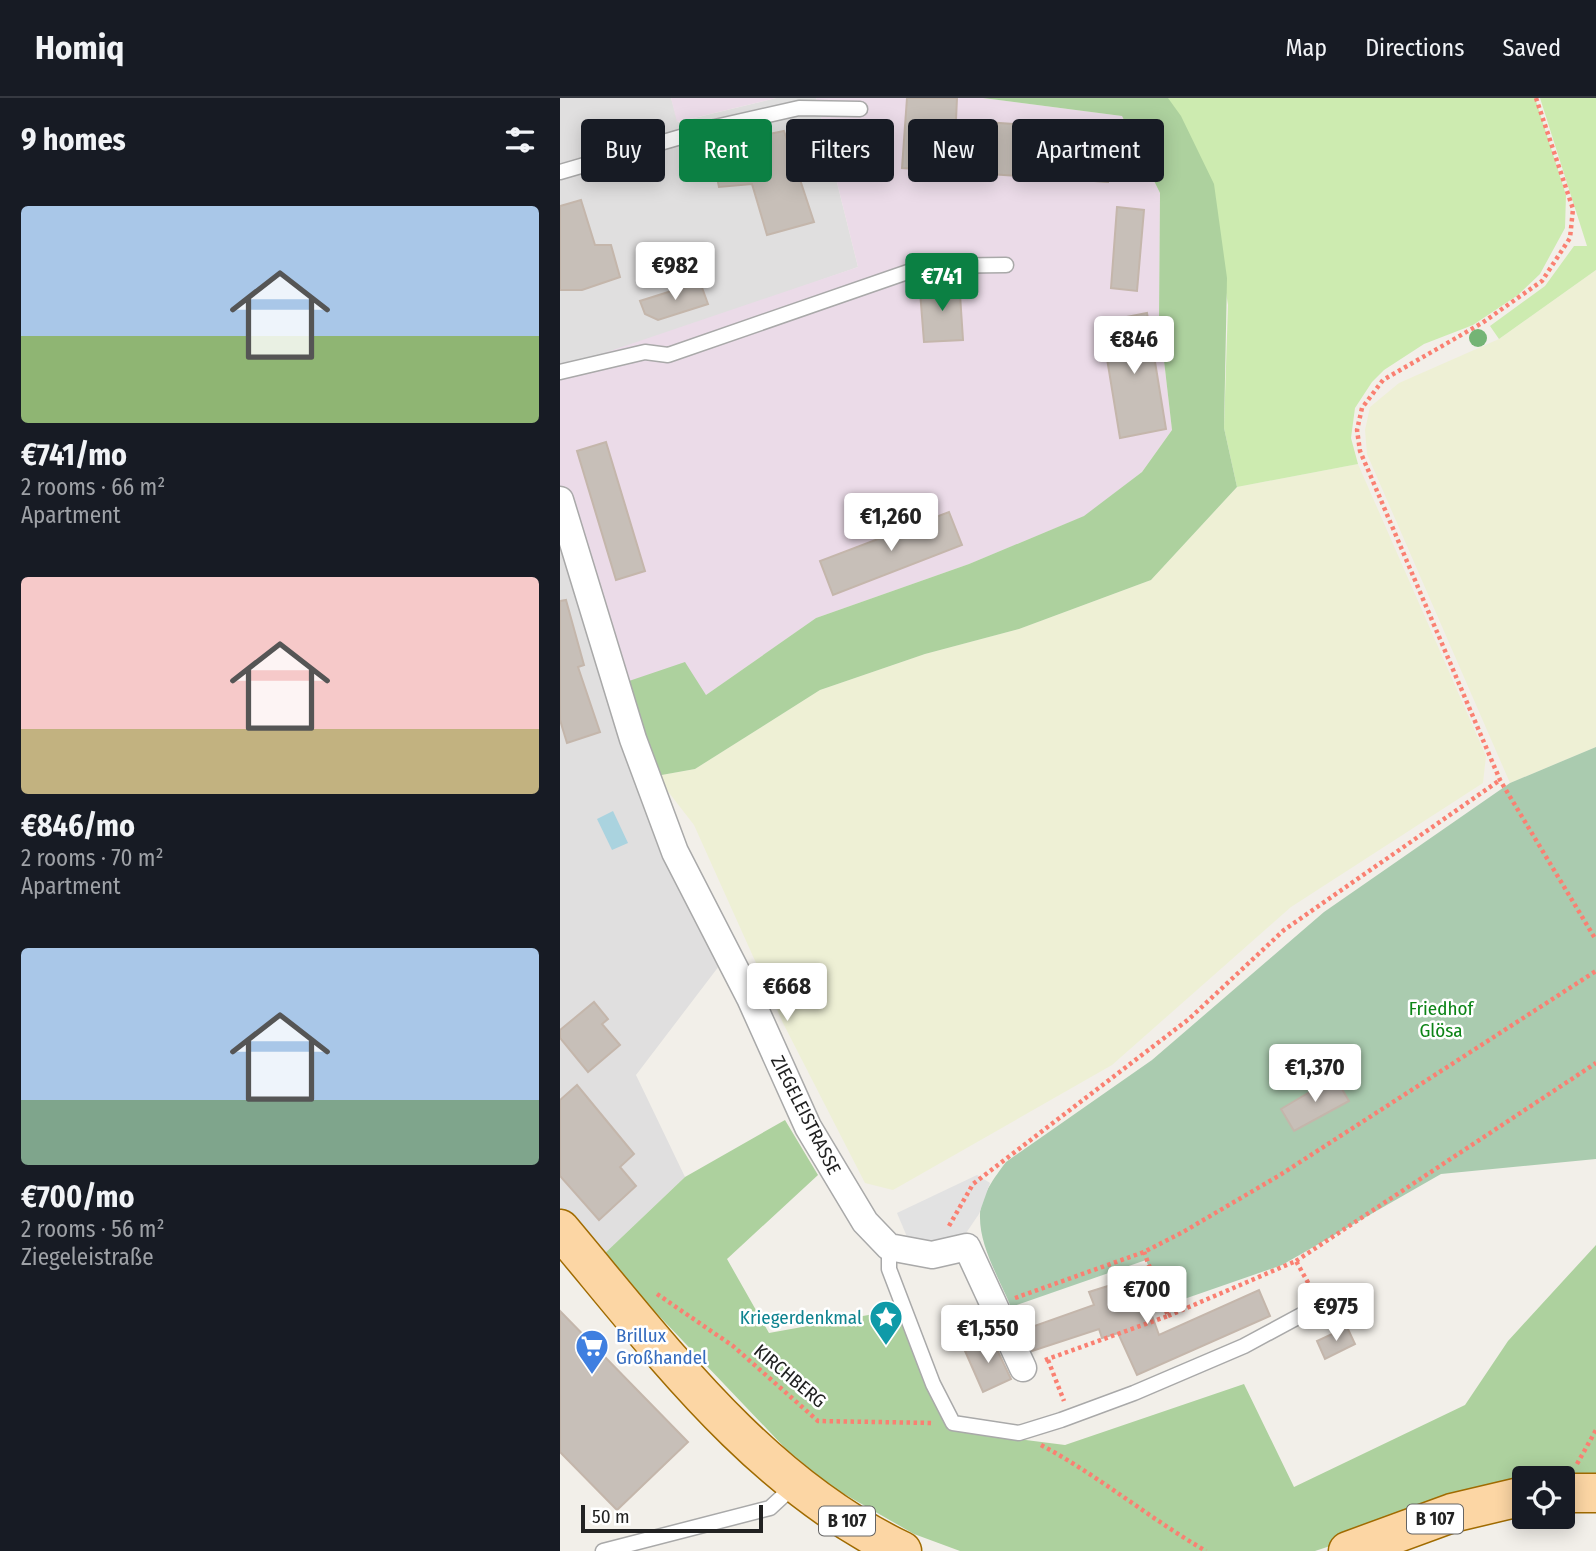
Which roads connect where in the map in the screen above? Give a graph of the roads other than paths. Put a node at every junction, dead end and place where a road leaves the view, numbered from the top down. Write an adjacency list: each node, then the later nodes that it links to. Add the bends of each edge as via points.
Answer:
1 (860, 109): 2 (lane, via 799,108)
2 (560, 172)
3 (1006, 265): 4 (lane, via 925,266 668,355 645,352)
4 (560, 372)
5 (560, 500): 7 (street, ZIEGELEISTRASSE, via 633,739 675,852 750,998 808,1127 864,1222)
6 (560, 1229): 10 (main road, B 107, via 711,1406)
7 (889, 1247): 8 (lane, via 889,1269 933,1384 953,1423 1019,1433 1134,1393 1244,1346); 9 (street, via 932,1255 967,1247 994,1306)
8 (1320, 1305)
9 (1036, 1364)
10 (796, 1484): 14 (lane, via 770,1508); 15 (main road, B 107, via 860,1531)
11 (1575, 1493): 12 (main road)
12 (1596, 1493)
13 (1512, 1499): 16 (main road, B 107, via 1452,1513)
14 (603, 1551)
15 (902, 1551)
16 (1348, 1551)

